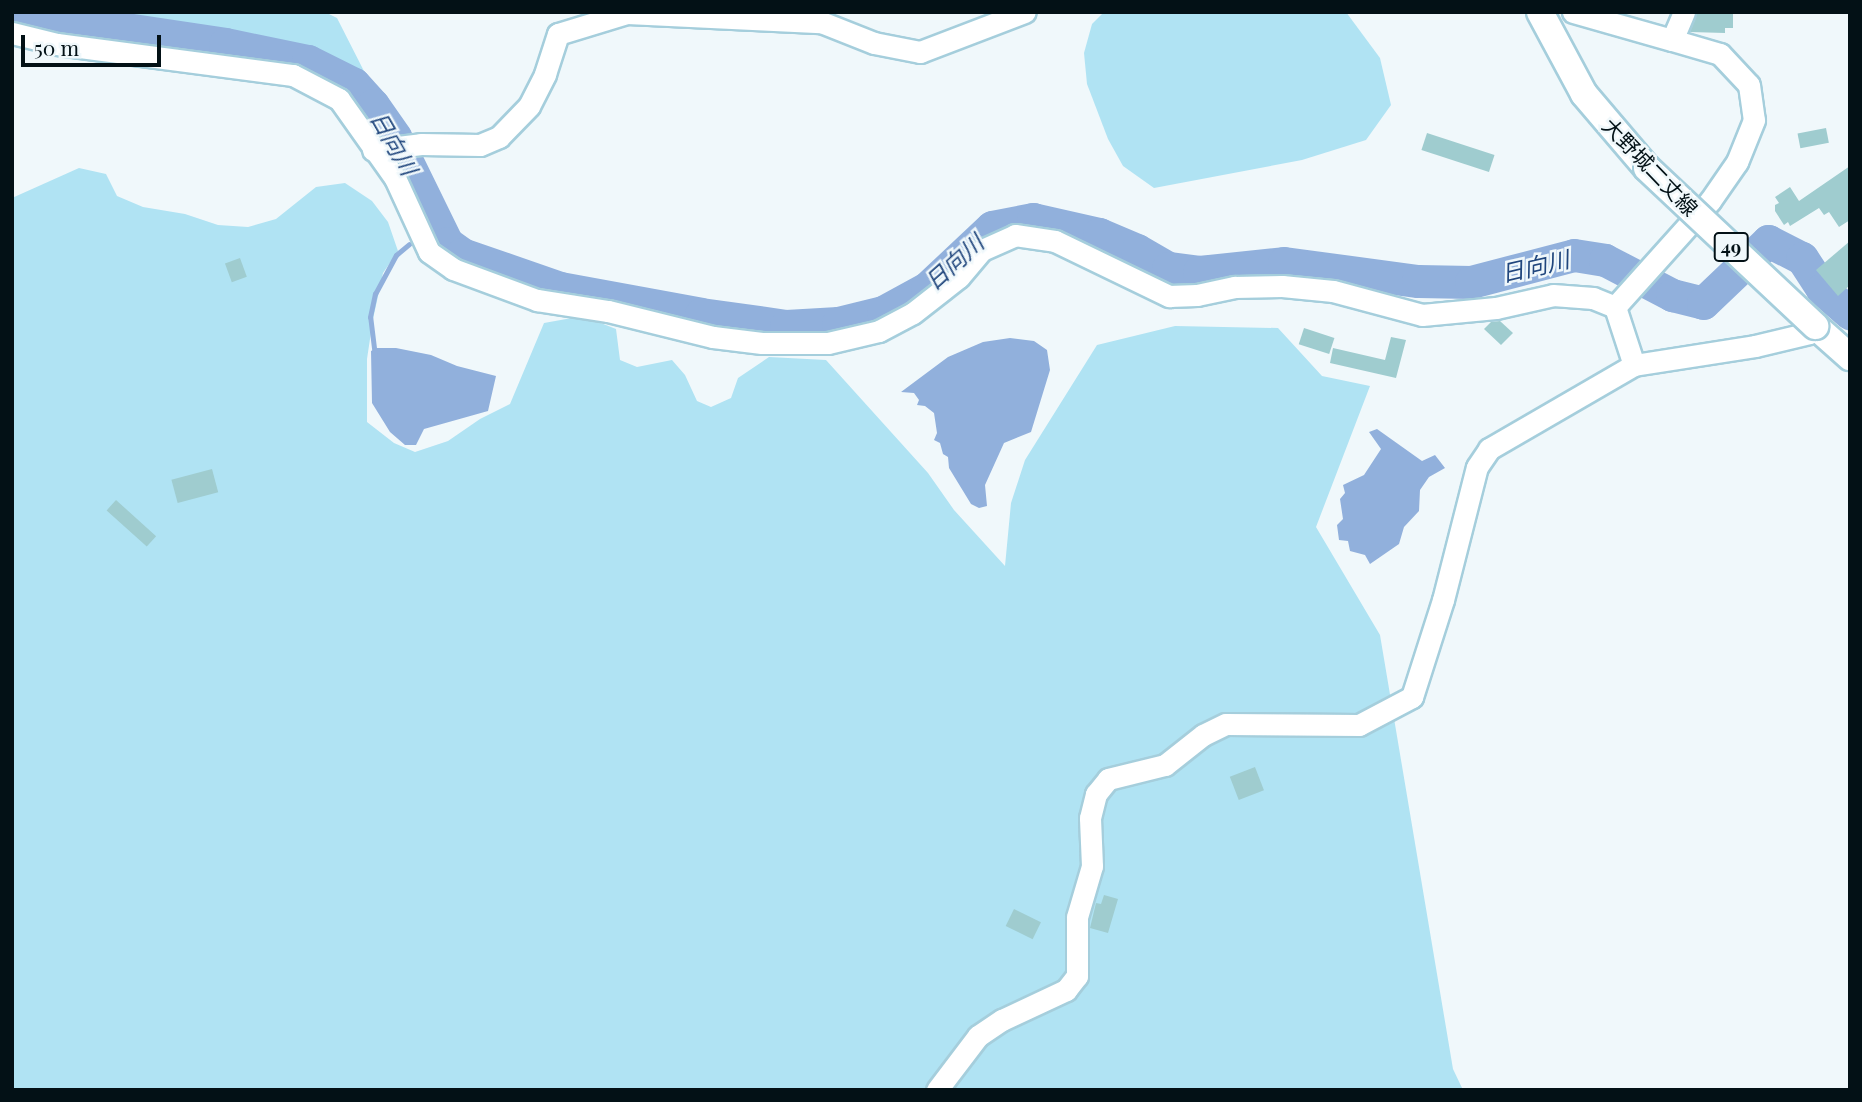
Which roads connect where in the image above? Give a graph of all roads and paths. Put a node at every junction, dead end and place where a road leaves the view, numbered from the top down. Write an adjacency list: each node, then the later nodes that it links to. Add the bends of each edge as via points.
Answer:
1 (627, 12): 2 (street, via 821,22 874,43 920,52); 8 (street, via 558,34 529,106 499,137 480,145 421,144)
2 (1025, 12)
3 (1573, 12): 7 (street)
4 (1684, 12): 7 (street)
5 (1545, 14): 10 (main road, 大野城二丈線 / 49, bridge, via 1584,94 1647,168)
6 (12, 33): 8 (street, via 57,44 293,75 339,99)
7 (1672, 40): 9 (street, via 1720,54 1749,85 1754,120 1737,162 1710,201)
8 (373, 150): 9 (street, via 401,189 429,252 453,269 537,300 762,343 828,343 879,331 950,284 982,250 1014,235 1055,241 1169,296 1282,286 1334,291 1422,315 1496,308 1553,295)
9 (1620, 301): 12 (street)
10 (1815, 326): 11 (main road, 大野城二丈線 / 49); 12 (street, via 1809,333 1755,346)
11 (1850, 357)
12 (1634, 365): 13 (street, via 1489,449 1477,467 1412,697 1359,725 1226,724 1203,735 1165,765 1108,779 1096,794 1090,818 1091,866 1077,917 1077,976 1066,990 978,1036)
13 (937, 1090)

